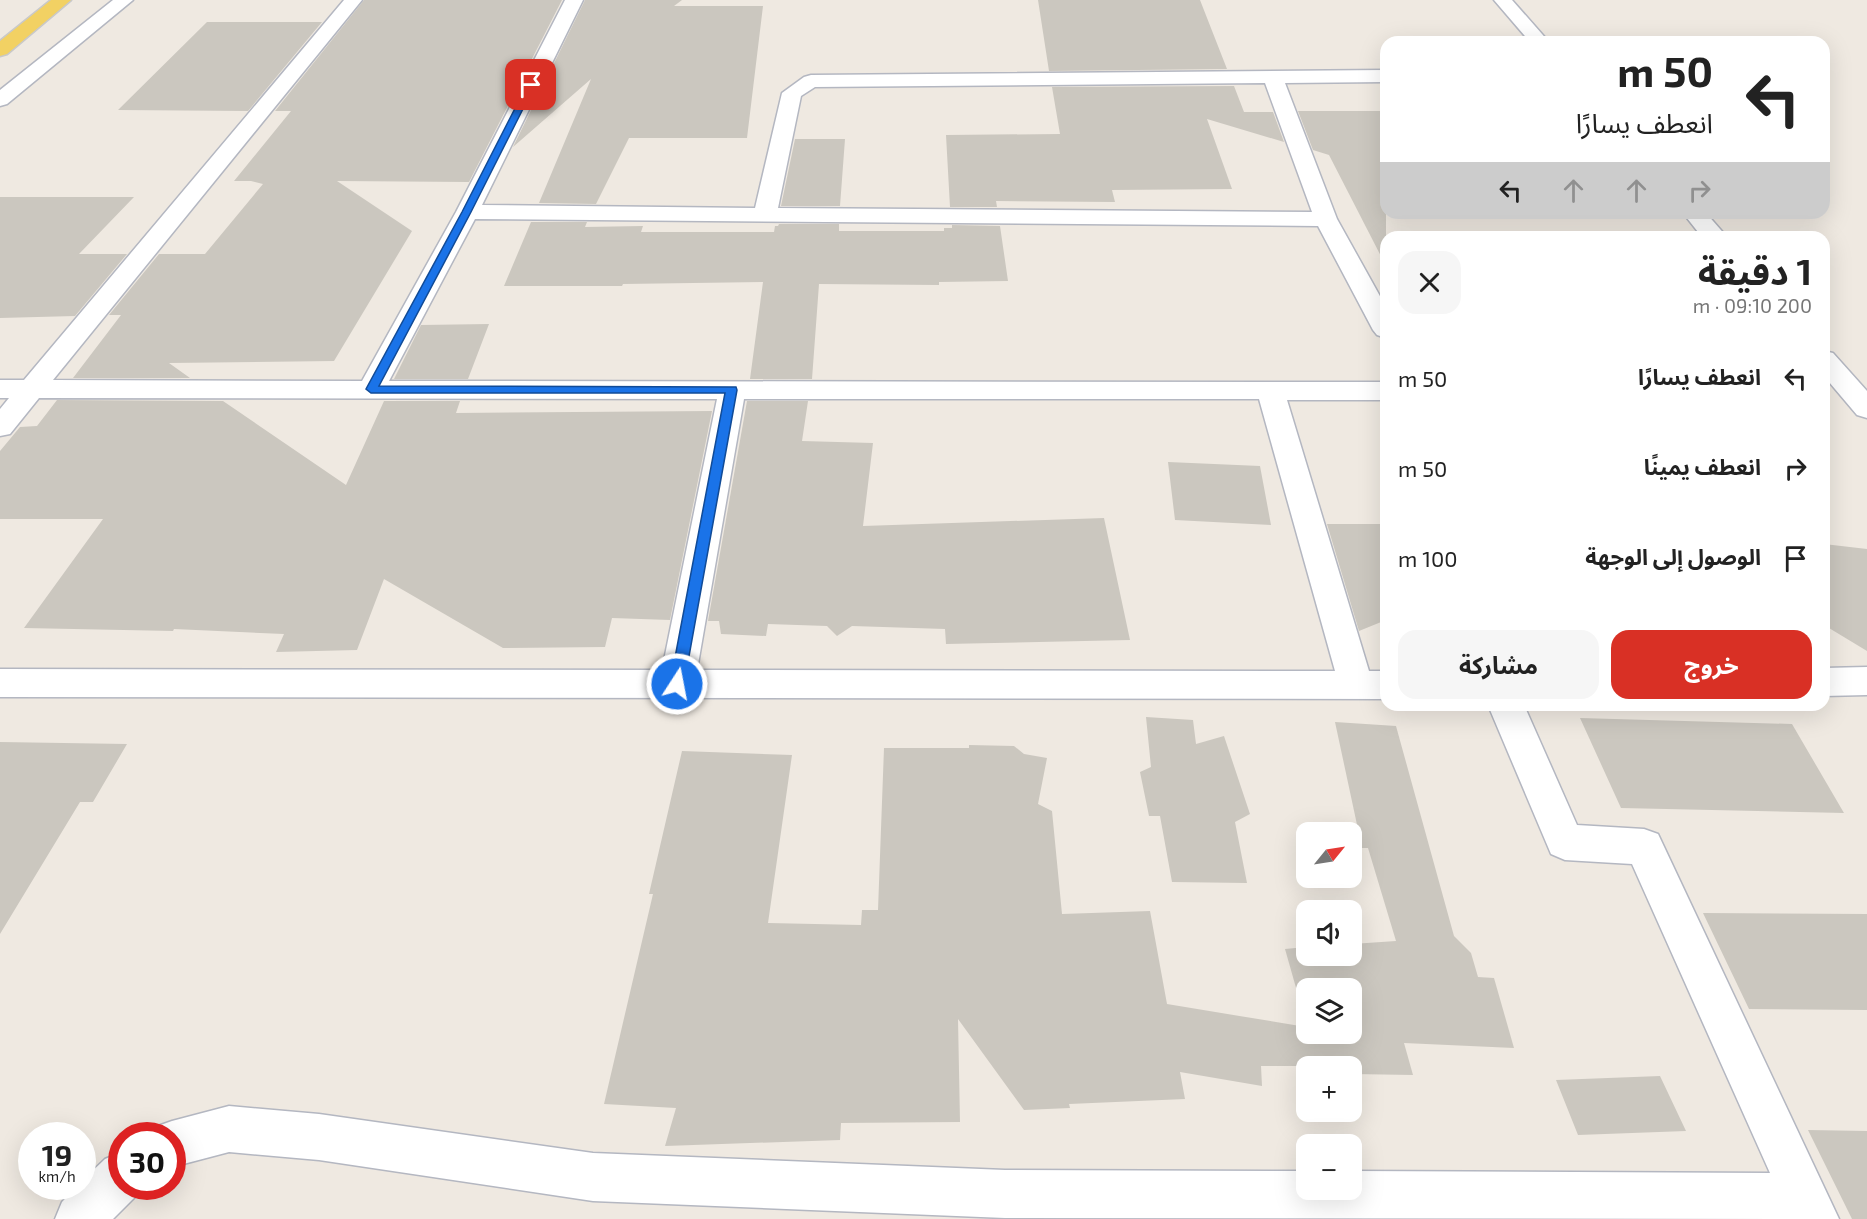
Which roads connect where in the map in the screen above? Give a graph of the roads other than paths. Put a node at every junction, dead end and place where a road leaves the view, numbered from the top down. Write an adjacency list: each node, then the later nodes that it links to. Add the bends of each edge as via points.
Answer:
1 (62, 0): 7 (main road)
2 (123, 0): 10 (street)
3 (353, 0): 19 (street)
4 (574, 0): 11 (street)
5 (1503, 0): 6 (street)
6 (1535, 36)
7 (0, 50)
8 (1380, 76): 9 (street)
9 (1273, 77): 12 (street, via 812,81 792,93); 13 (street)
10 (0, 100)
11 (467, 212): 12 (street); 20 (street)
12 (765, 214): 13 (street)
13 (1326, 219): 16 (street)
14 (1699, 219): 15 (street)
15 (1710, 231)
16 (1380, 319)
17 (1830, 365): 25 (street)
18 (0, 388): 19 (street)
19 (33, 389): 20 (street); 26 (street)
20 (371, 389): 21 (street)
21 (732, 390): 22 (street); 30 (street)
22 (1270, 390): 23 (street); 31 (street)
23 (1380, 391)
24 (1830, 392): 25 (street)
25 (1862, 397)
26 (0, 427)
27 (1867, 681): 28 (street)
28 (1830, 682)
29 (0, 683): 30 (street)
30 (677, 684): 31 (street)
31 (1371, 685)
32 (1509, 711): 36 (street, via 1565,842 1644,847)
33 (186, 1140): 35 (street, via 229,1129 319,1137 593,1177 1005,1194)
34 (108, 1190): 37 (street)
35 (1201, 1207): 36 (street)
36 (1809, 1208)
37 (79, 1219)

